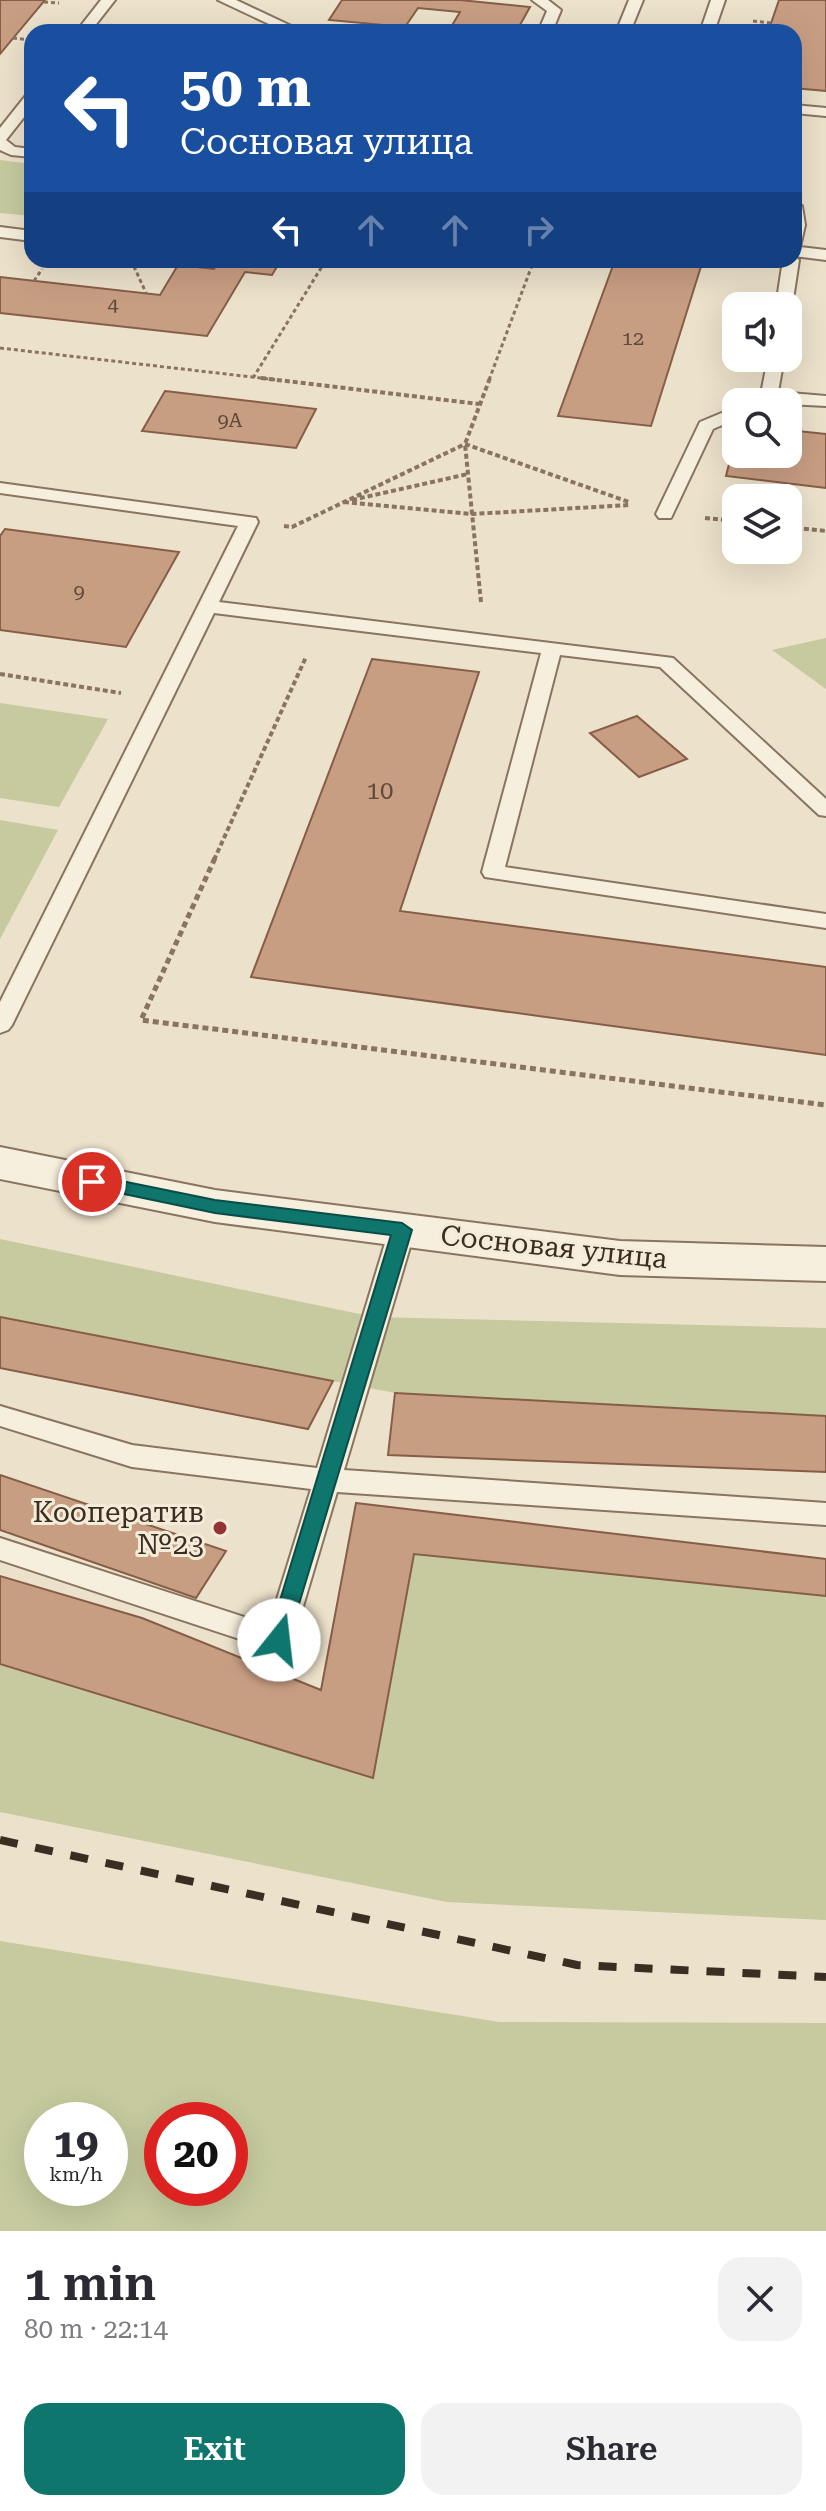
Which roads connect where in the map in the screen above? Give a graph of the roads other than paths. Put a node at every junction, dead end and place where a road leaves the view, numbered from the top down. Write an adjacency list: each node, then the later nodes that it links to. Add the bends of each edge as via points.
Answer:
1 (108, 0): 6 (lane)
2 (225, 0): 7 (lane)
3 (539, 0): 8 (lane, via 554,10)
4 (636, 0): 9 (lane)
5 (718, 0): 10 (lane)
6 (89, 24)
7 (279, 24)
8 (548, 24)
9 (626, 24)
10 (710, 24)
11 (24, 108): 14 (lane)
12 (802, 110): 13 (lane)
13 (826, 112)
14 (0, 140): 15 (lane, via 11,151)
15 (24, 152)
16 (0, 232): 17 (lane)
17 (24, 235)
18 (802, 252): 19 (lane)
19 (826, 255)
20 (790, 268): 21 (lane)
21 (786, 292)
22 (802, 400): 23 (lane)
23 (826, 401)
24 (722, 419): 26 (lane, via 706,426)
25 (0, 488): 27 (lane, via 249,522)
26 (665, 514)
27 (207, 606): 28 (lane); 31 (lane)
28 (552, 648): 29 (lane, via 666,662); 30 (lane, via 493,872)
29 (826, 810)
30 (826, 921)
31 (0, 1025)
32 (0, 1163): 33 (street, Сосновая улица, via 215,1206)
33 (402, 1230): 34 (street, Сосновая улица, via 620,1258); 36 (lane)
34 (826, 1264)
35 (0, 1416): 36 (lane, via 132,1456)
36 (326, 1480): 37 (lane); 38 (lane, via 279,1640)
37 (826, 1514)
38 (0, 1549)

